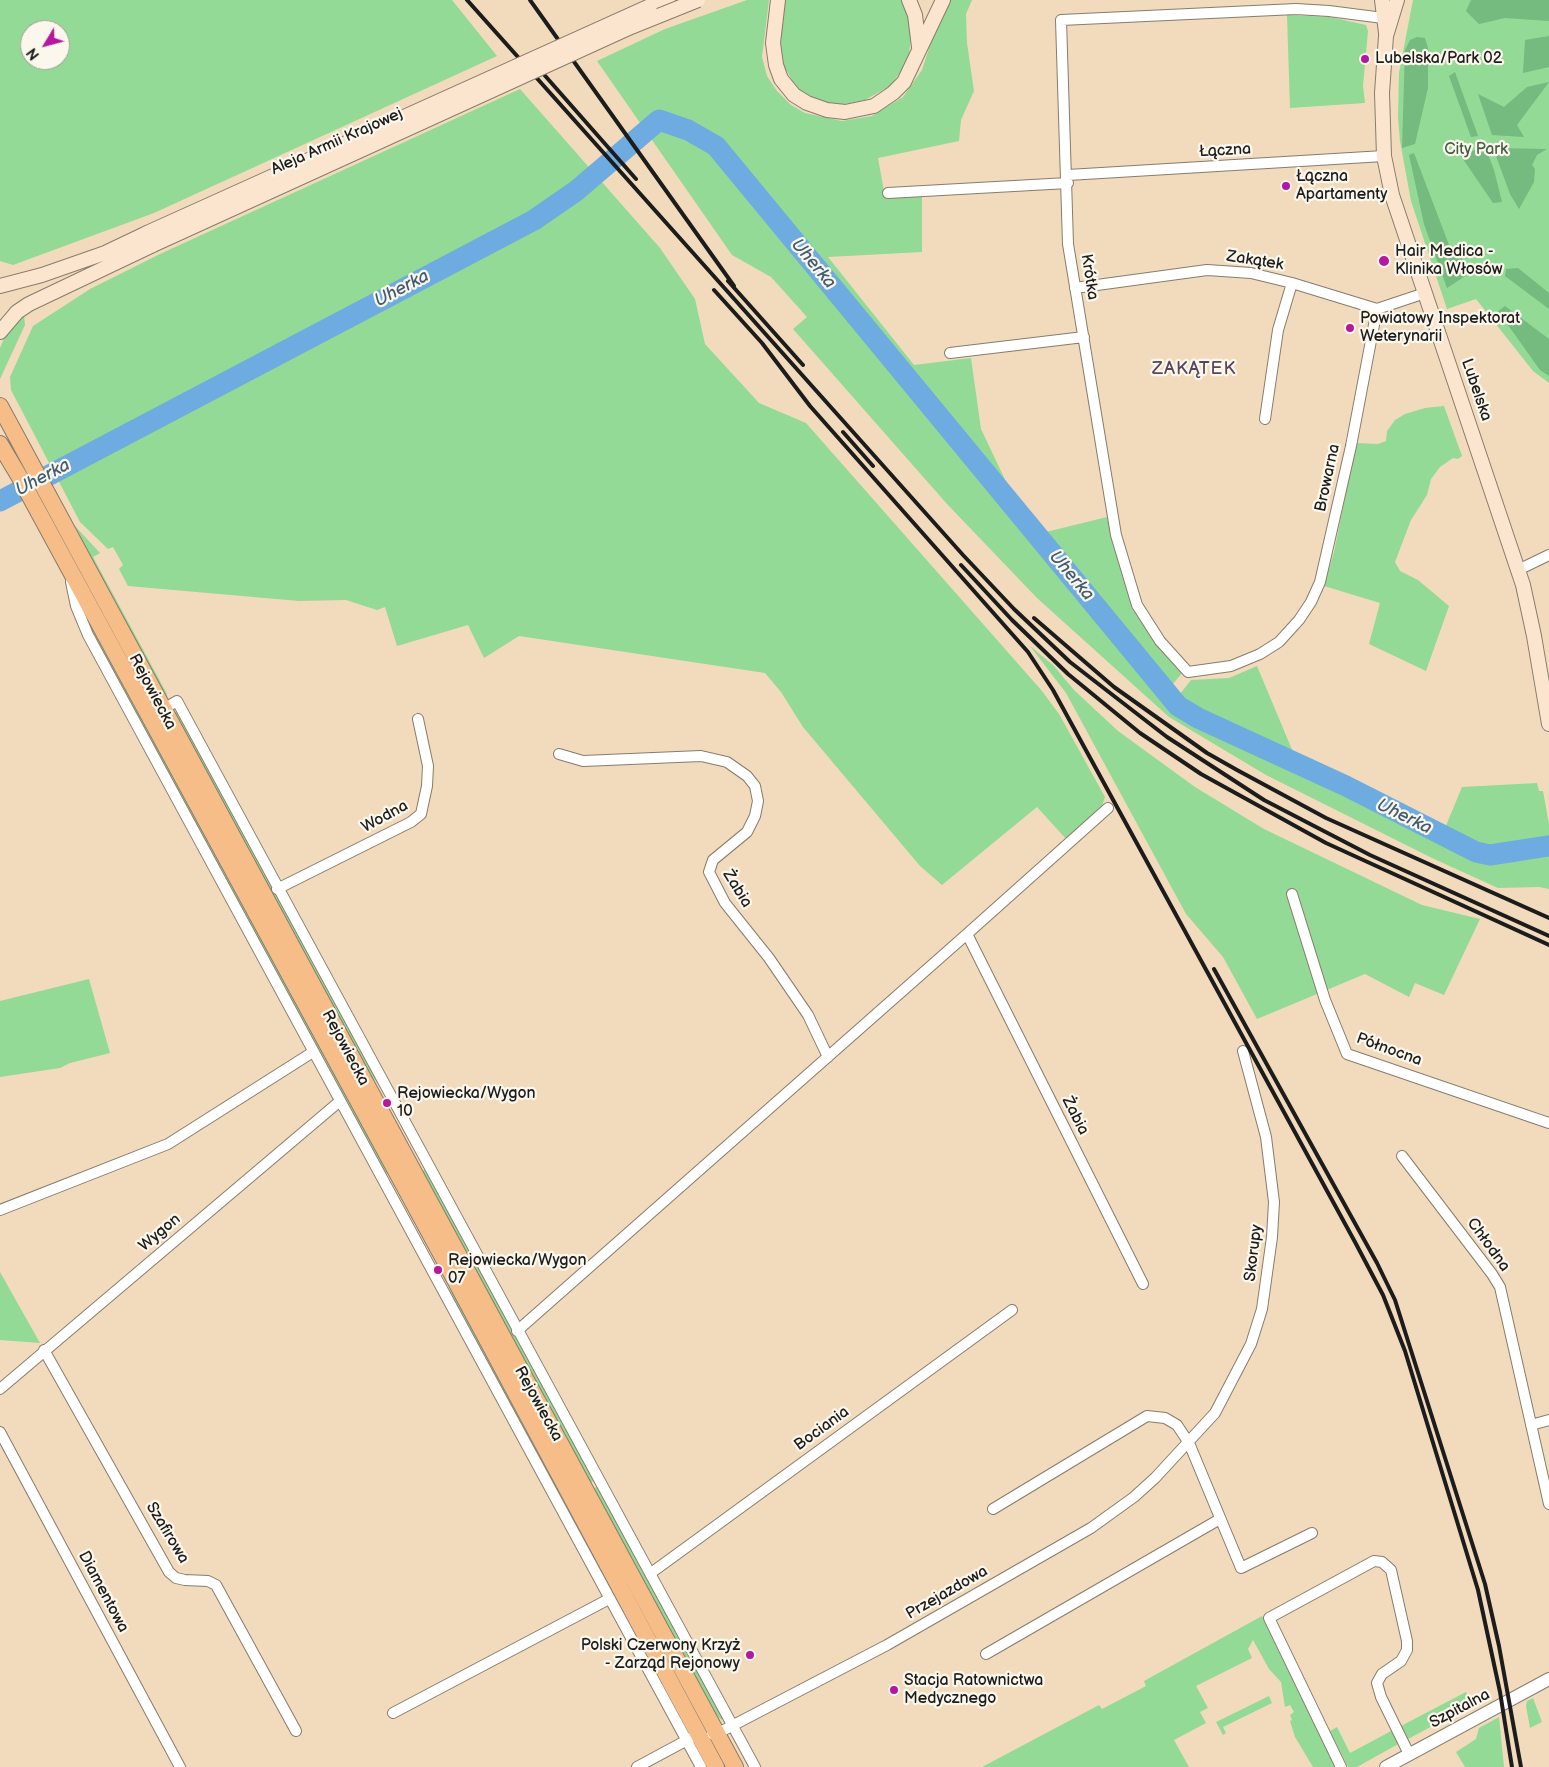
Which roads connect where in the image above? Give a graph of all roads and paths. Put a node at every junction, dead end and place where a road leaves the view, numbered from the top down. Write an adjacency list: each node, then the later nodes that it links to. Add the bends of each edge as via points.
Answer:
1 (668, 0): 8 (main road, Aleja Armii Krajowej)
2 (698, 0): 15 (main road, Aleja Armii Krajowej, bridge)
3 (778, 0): 11 (main road, via 773,43 777,72 794,95 819,108 853,111 887,98 908,77)
4 (909, 0): 11 (main road, via 916,15)
5 (943, 0): 11 (main road)
6 (1382, 0): 9 (main road, Lubelska)
7 (1397, 0): 10 (main road, Lubelska)
8 (655, 3): 15 (main road, Aleja Armii Krajowej, bridge)
9 (1383, 18): 10 (main road, Lubelska); 13 (street, Krótka, via 1296,9 1061,20)
10 (1386, 36): 12 (main road, Lubelska, via 1382,93)
11 (919, 48)
12 (1384, 156): 13 (street, Łączna); 19 (main road, Lubelska, via 1392,195)
13 (1068, 179): 14 (street, Łączna); 18 (street, Krótka, via 1068,244)
14 (888, 193)
15 (150, 239): 17 (main road, Aleja Armii Krajowej); 21 (main road, Aleja Armii Krajowej, via 23,307)
16 (1292, 282): 18 (street, Zakątek, via 1207,270); 20 (street, Zakątek); 25 (street, via 1278,330)
17 (0, 286)
18 (1075, 288): 22 (street, Krótka)
19 (1425, 293): 20 (street); 32 (main road, Lubelska)
20 (1377, 309): 29 (street, Browarna, via 1351,446 1320,582 1299,620 1279,642 1230,666 1188,672 1160,641 1137,605)
21 (0, 332)
22 (1084, 337): 23 (street); 29 (street, Krótka)
23 (950, 353)
24 (0, 406): 27 (highway, Rejowiecka)
25 (1265, 419)
26 (0, 444): 27 (highway, Rejowiecka)
27 (26, 472): 28 (highway, Rejowiecka)
28 (40, 497): 31 (highway, Rejowiecka); 33 (highway, Rejowiecka)
29 (1116, 535)
30 (1549, 555): 32 (street)
31 (69, 568): 42 (street, via 76,606 88,635); 69 (highway, Rejowiecka, via 446,1263)
32 (1518, 570): 35 (main road, Lubelska, via 1534,636)
33 (162, 710): 38 (street, via 177,701); 68 (highway, Rejowiecka)
34 (418, 719): 38 (street, Wodna, via 428,766 428,786 420,814 411,822)
35 (1549, 724)
36 (559, 754): 43 (street, Żabia, via 583,761 700,756 727,762 747,776 755,786 758,800 755,816 747,832 713,860 709,872 725,903 808,1015)
37 (1108, 808): 40 (street)
38 (277, 888): 50 (street)
39 (1292, 894): 45 (street, Północna, via 1325,1000 1347,1054)
40 (967, 934): 43 (street); 48 (street, Żabia)
41 (1244, 1051): 56 (street, Skorupy, via 1266,1136 1272,1174 1273,1219 1268,1274 1262,1309 1236,1376 1215,1413)
42 (313, 1052): 44 (street); 47 (street, via 168,1144)
43 (828, 1057): 50 (street)
44 (340, 1101): 51 (street, Wygon); 62 (street)
45 (1549, 1123)
46 (1402, 1156): 54 (street, Chłodna, via 1500,1287)
47 (0, 1210)
48 (1143, 1284)
49 (1012, 1310): 61 (street, Bociania)
50 (518, 1331): 61 (street)
51 (44, 1350): 52 (street, Wygon); 67 (street, Szafirowa, via 169,1572 176,1578 208,1581 216,1585)
52 (0, 1389)
53 (1549, 1420): 54 (street)
54 (1531, 1425): 57 (street, Chłodna)
55 (0, 1432): 71 (street, Diamentowa)
56 (1189, 1443): 58 (street, via 1177,1425 1165,1418 1147,1416); 59 (street); 66 (street, Przejazdowa, via 1134,1497 1091,1528 887,1645)
57 (1549, 1504)
58 (993, 1509)
59 (1220, 1519): 60 (street, via 1241,1568); 63 (street)
60 (1312, 1533)
61 (650, 1573): 66 (street)
62 (610, 1599): 65 (street); 69 (street)
63 (986, 1654)
64 (1549, 1679): 70 (street, Szpitalna)
65 (392, 1713)
66 (733, 1726): 68 (street, Przejazdowa); 76 (street)
67 (296, 1731)
68 (716, 1733): 69 (street, Przejazdowa); 75 (highway, Rejowiecka)
69 (692, 1738): 72 (street); 73 (street); 74 (highway, Rejowiecka)
70 (1409, 1754): 77 (street, via 1377,1683 1382,1674 1401,1661 1407,1650 1391,1570 1387,1565 1374,1562 1269,1618); 78 (street, Szpitalna)
71 (180, 1767)
72 (637, 1767)
73 (701, 1767)
74 (716, 1767)
75 (735, 1767)
76 (755, 1767)
77 (1341, 1767)
78 (1386, 1767)

